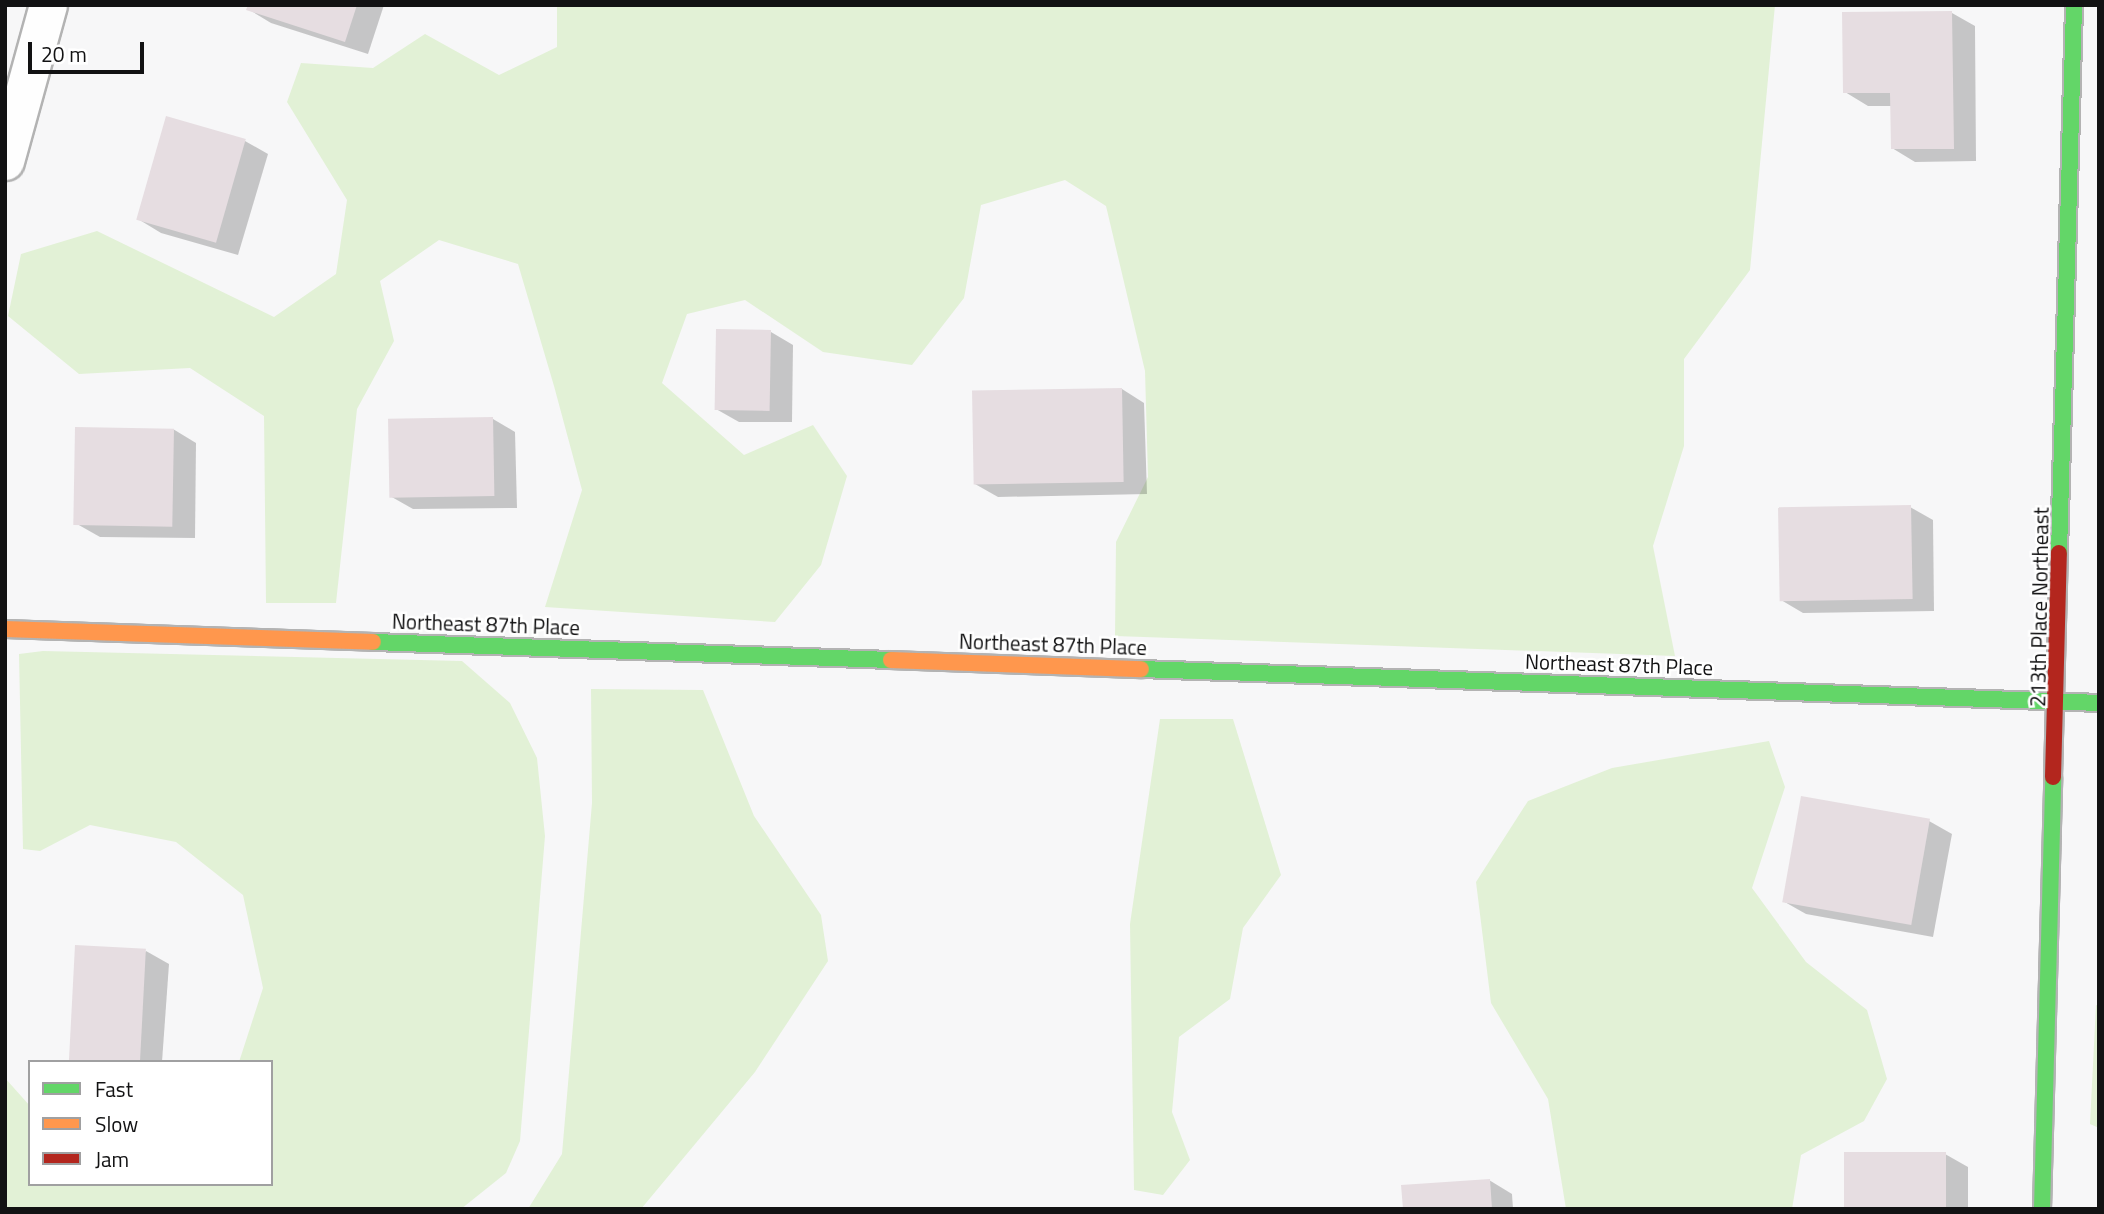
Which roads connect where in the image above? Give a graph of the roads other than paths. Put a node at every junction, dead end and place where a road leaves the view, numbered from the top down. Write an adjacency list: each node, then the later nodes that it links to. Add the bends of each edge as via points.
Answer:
1 (48, 5): 3 (street)
2 (2074, 5): 5 (street, 213th Place Northeast)
3 (5, 161)
4 (5, 629): 5 (street, Northeast 87th Place)
5 (2057, 701): 6 (street, Northeast 87th Place); 7 (street, 213th Place Northeast)
6 (2099, 703)
7 (2042, 1209)

